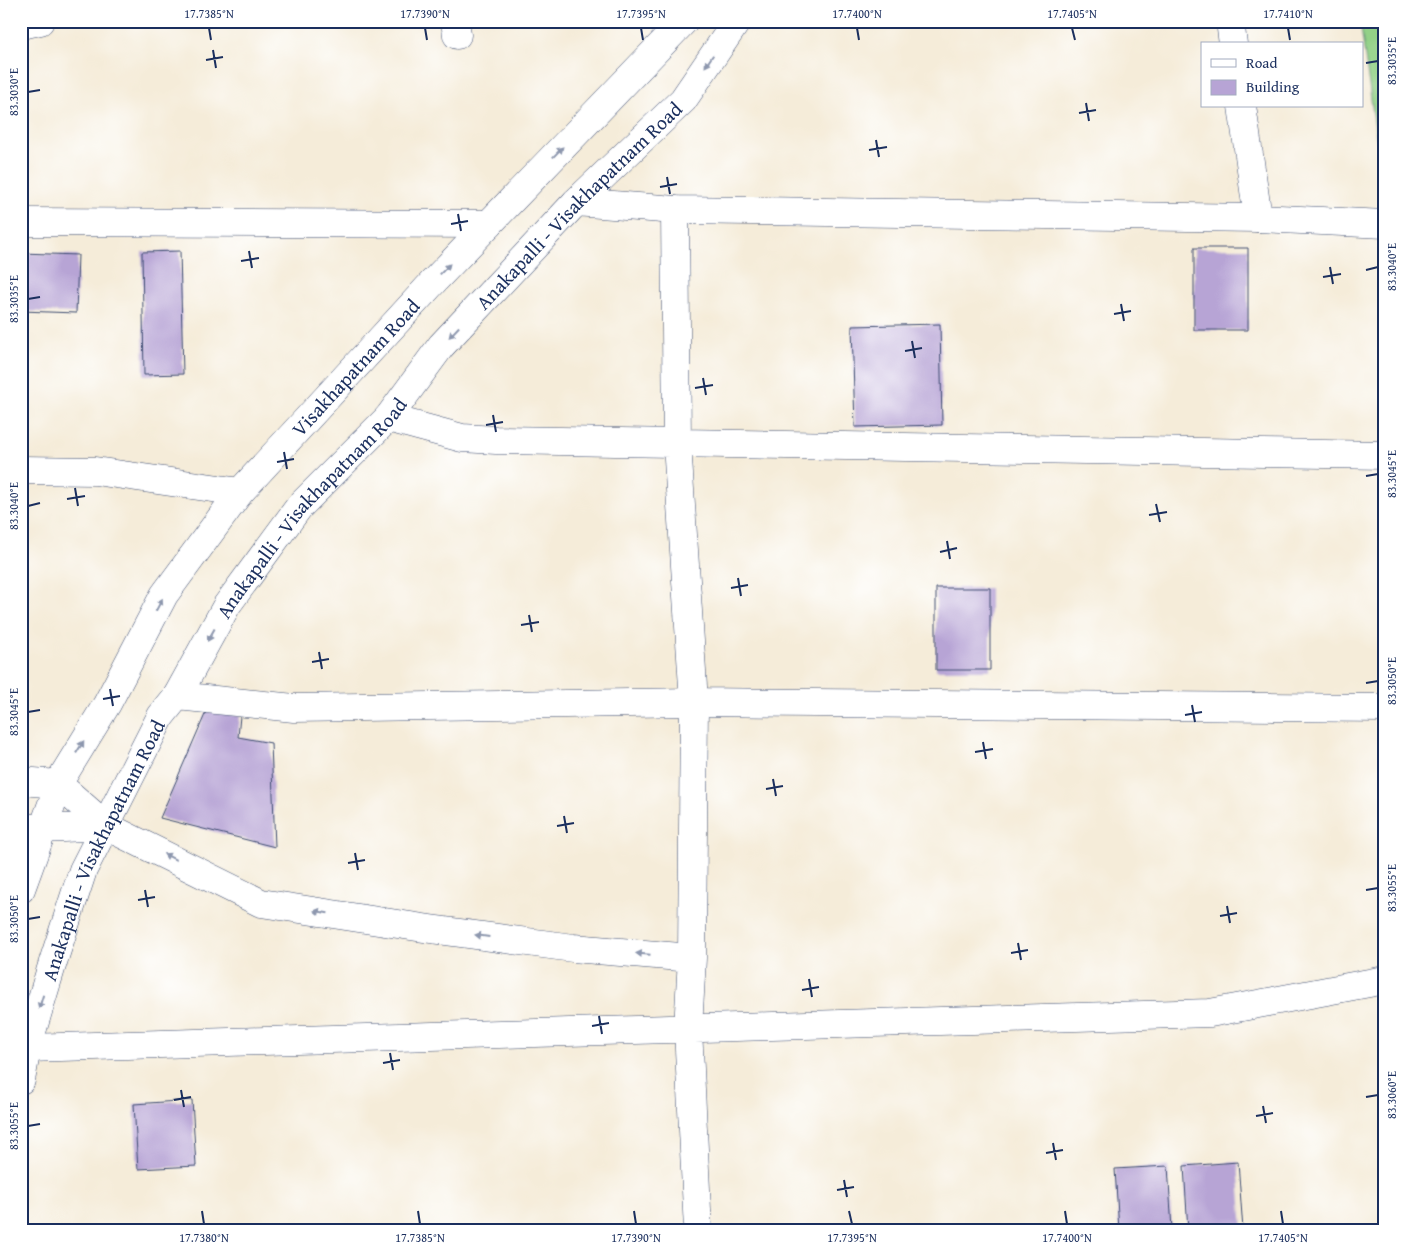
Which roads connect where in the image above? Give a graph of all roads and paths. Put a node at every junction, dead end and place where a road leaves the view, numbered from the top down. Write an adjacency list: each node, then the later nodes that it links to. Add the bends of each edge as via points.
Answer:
1 (40, 21): 5 (street)
2 (684, 21): 12 (street, Visakhapatnam Road, one-way to 2)
3 (737, 21): 8 (street, Anakapalli - Visakhapatnam Road, one-way to 8, via 683,100)
4 (1230, 21): 6 (street)
5 (21, 25)
6 (1233, 42)
7 (1242, 108): 10 (street)
8 (576, 202): 9 (street); 14 (street, Anakapalli - Visakhapatnam Road, one-way to 14, via 441,346)
9 (676, 210): 10 (street); 15 (street)
10 (1258, 218): 13 (street)
11 (21, 222): 12 (street)
12 (489, 224): 18 (street, Visakhapatnam Road, one-way to 12)
13 (1385, 224)
14 (388, 418): 15 (street, via 462,438); 19 (street, Anakapalli - Visakhapatnam Road, one-way to 19, via 299,507 227,605)
15 (677, 444): 16 (street); 20 (street)
16 (1385, 455)
17 (21, 470): 18 (street, via 95,471)
18 (240, 492): 23 (street, Visakhapatnam Road, one-way to 18, via 107,704 164,595)
19 (177, 696): 20 (street, via 294,708); 24 (street, Anakapalli - Visakhapatnam Road, via 161,716)
20 (694, 702): 21 (street); 27 (street)
21 (1385, 708)
22 (21, 781): 23 (street)
23 (58, 784): 24 (street); 25 (street, Visakhapatnam Road)
24 (106, 826): 25 (street); 27 (street, one-way to 24, via 573,948 261,903); 30 (street, Anakapalli - Visakhapatnam Road, one-way to 30, via 83,870)
25 (32, 828): 26 (street, Visakhapatnam Road)
26 (21, 889)
27 (692, 958): 29 (street)
28 (1385, 980): 29 (street, via 1210,1014)
29 (688, 1029): 30 (street); 32 (street)
30 (27, 1048): 31 (street, Anakapalli - Visakhapatnam Road)
31 (21, 1080)
32 (698, 1230)

